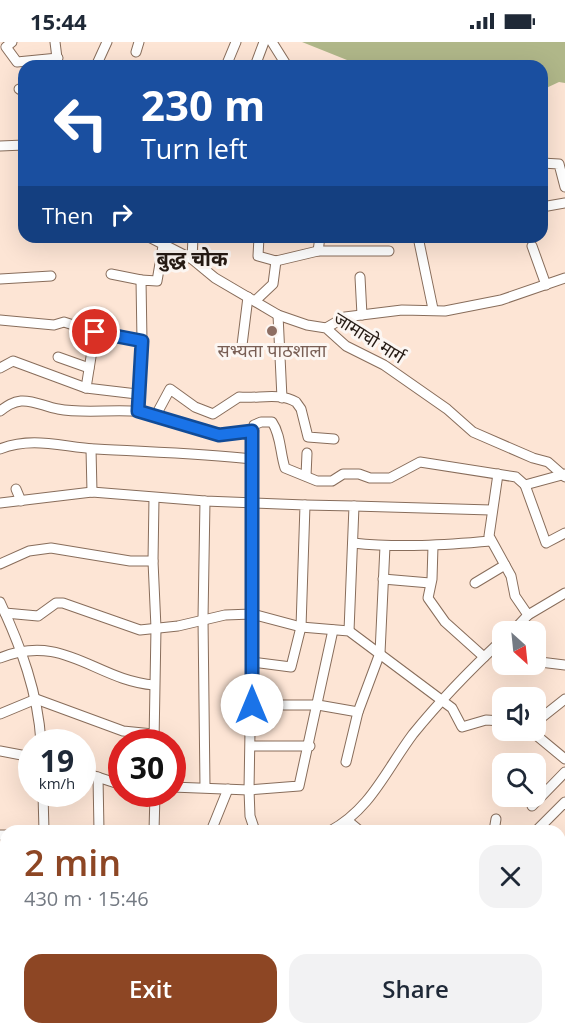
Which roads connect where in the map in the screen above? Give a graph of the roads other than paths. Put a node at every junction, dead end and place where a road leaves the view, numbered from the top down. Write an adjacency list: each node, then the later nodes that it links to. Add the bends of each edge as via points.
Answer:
1 (12, 42): 12 (street, via 6,47)
2 (55, 42): 7 (street)
3 (107, 42): 8 (street)
4 (236, 42): 9 (street)
5 (264, 42): 10 (street)
6 (272, 42): 11 (street)
7 (58, 60)
8 (99, 60)
9 (228, 60)
10 (257, 60)
11 (283, 60)
12 (18, 62)
13 (18, 145): 14 (street)
14 (0, 146)
15 (548, 163): 16 (street, via 559,164)
16 (565, 187)
17 (565, 203): 18 (street)
18 (548, 206)
19 (158, 243): 24 (street, जामाचो मार्ग)
20 (193, 243): 28 (street)
21 (259, 243): 29 (street, via 258,256)
22 (319, 243): 26 (street)
23 (419, 243): 38 (street)
24 (163, 246): 28 (street, जामाचो मार्ग); 35 (street, via 157,281)
25 (532, 246): 36 (street)
26 (318, 251): 27 (street); 29 (street)
27 (389, 251)
28 (192, 259): 37 (street, जामाचो मार्ग, via 215,278)
29 (276, 261): 37 (street, via 273,284)
30 (111, 274): 35 (street)
31 (51, 276): 34 (street)
32 (360, 277): 40 (street)
33 (565, 278): 36 (street)
34 (0, 279)
35 (141, 280): 44 (street)
36 (546, 285): 38 (street, via 501,300 445,311)
37 (252, 299): 39 (street, जामाचो मार्ग); 45 (street)
38 (433, 309): 40 (street)
39 (279, 315): 42 (street, जामाचो मार्ग); 51 (street)
40 (362, 315): 42 (street, via 345,317)
41 (0, 320): 43 (street, via 54,325 64,322)
42 (326, 328): 62 (street, जामाचो मार्ग, via 346,346 384,365 473,432 548,462)
43 (95, 332): 44 (street); 48 (street)
44 (142, 341): 50 (street)
45 (242, 345)
46 (58, 357): 48 (street)
47 (0, 368): 49 (street, via 13,361)
48 (89, 368): 49 (street)
49 (86, 387): 50 (street)
50 (137, 394): 53 (street)
51 (282, 398): 54 (street, via 239,397 213,414 170,389); 56 (street, via 299,405 308,436)
52 (0, 411): 53 (street, via 20,401 102,413)
53 (138, 411): 54 (street)
54 (156, 415): 55 (street, via 219,435)
55 (252, 431): 60 (street); 63 (street, via 261,422 272,422 285,468)
56 (334, 439)
57 (0, 449): 58 (street, via 46,441)
58 (92, 449): 60 (street); 66 (street)
59 (307, 453): 63 (street)
60 (252, 459): 70 (street)
61 (498, 474): 63 (street, via 420,462 390,478 343,474 332,481 317,481); 64 (street, via 516,477); 74 (street)
62 (565, 475): 64 (street)
63 (306, 476)
64 (525, 484): 75 (street, via 546,543)
65 (16, 489): 68 (street)
66 (92, 492): 67 (street); 68 (street)
67 (154, 498): 69 (street); 80 (street)
68 (21, 501): 71 (street)
69 (205, 501): 70 (street); 90 (street)
70 (253, 502): 72 (street); 88 (street)
71 (0, 503)
72 (305, 505): 73 (street); 92 (street)
73 (354, 506): 74 (street); 77 (street)
74 (491, 510): 76 (street)
75 (565, 533)
76 (491, 541): 79 (street); 82 (street)
77 (353, 543): 78 (street); 95 (street)
78 (385, 546): 79 (street); 83 (street)
79 (433, 546): 84 (street)
80 (153, 561): 81 (street, via 51,548 29,551); 93 (street)
81 (0, 564)
82 (505, 566): 85 (street); 89 (street, via 515,596)
83 (383, 579): 84 (street); 98 (street)
84 (430, 583): 99 (street, via 428,598 432,606)
85 (475, 583)
86 (565, 593): 89 (street)
87 (2, 606): 93 (street, via 38,616 56,603 63,603 136,630); 97 (street)
88 (252, 614): 90 (street); 92 (street); 101 (street)
89 (528, 615): 91 (street)
90 (203, 619): 93 (street); 128 (street)
91 (523, 621)
92 (301, 627): 94 (street); 101 (street, via 291,667)
93 (156, 628): 104 (street)
94 (333, 630): 95 (street); 109 (street)
95 (349, 631): 98 (street)
96 (492, 649): 99 (street)
97 (20, 650): 100 (street); 104 (street, via 59,652 126,680); 105 (street)
98 (380, 653): 107 (street); 110 (street)
99 (484, 657): 107 (street)
100 (0, 658)
101 (252, 662): 108 (street)
102 (546, 663): 103 (street)
103 (565, 665)
104 (154, 685): 116 (street)
105 (36, 699): 111 (street); 114 (street); 115 (street)
106 (565, 699): 112 (street)
107 (442, 702): 113 (street, via 452,708 462,728); 136 (street, via 397,756 372,798)
108 (252, 705): 109 (street); 118 (street)
109 (318, 705): 110 (street); 119 (street)
110 (358, 712): 123 (street)
111 (0, 714)
112 (546, 714)
113 (492, 720)
114 (39, 729)
115 (118, 729)
116 (154, 729)
117 (543, 741): 122 (street)
118 (251, 746): 119 (street); 130 (street)
119 (310, 746): 130 (street, via 299,786)
120 (0, 751): 121 (street)
121 (18, 754)
122 (565, 759)
123 (346, 762)
124 (565, 772): 131 (street)
125 (98, 777): 126 (street); 138 (street)
126 (108, 780)
127 (186, 787): 128 (street)
128 (205, 787): 129 (street)
129 (228, 789): 130 (street); 140 (street)
130 (249, 790): 141 (street)
131 (546, 792)
132 (565, 802): 145 (street)
133 (43, 807): 137 (street)
134 (155, 807): 139 (street)
135 (496, 819): 144 (street)
136 (348, 822): 142 (street); 143 (street)
137 (44, 825)
138 (99, 825)
139 (154, 825)
140 (213, 825)
141 (253, 825)
142 (342, 825)
143 (352, 825)
144 (495, 825)
145 (542, 825)

